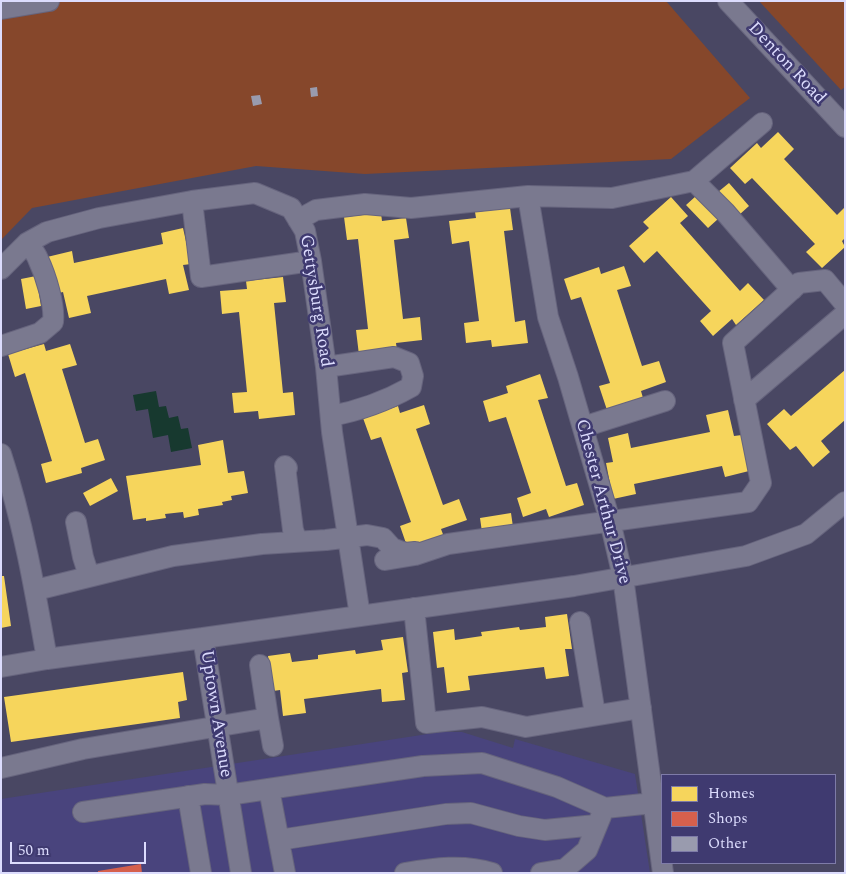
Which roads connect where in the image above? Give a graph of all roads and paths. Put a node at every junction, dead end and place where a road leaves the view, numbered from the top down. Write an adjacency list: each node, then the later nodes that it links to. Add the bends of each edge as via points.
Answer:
1 (49, 1): 3 (street)
2 (728, 1): 4 (street, Denton Road)
3 (1, 9)
4 (841, 115)
5 (762, 123): 6 (street)
6 (694, 181): 7 (street, via 612,198); 13 (street)
7 (528, 196): 9 (street, via 411,208 365,204 316,210); 21 (street, Chester Arthur Drive, via 548,317)
8 (192, 201): 9 (street, Gettysburg Road, via 255,193 291,208); 10 (street, Gettysburg Road, via 99,218 47,232); 11 (street, via 201,277)
9 (298, 220): 11 (street, Gettysburg Road, via 305,231)
10 (27, 243): 12 (street, Gettysburg Road); 16 (street, via 38,258 44,276 54,312 53,322 40,333)
11 (311, 261): 17 (street, Gettysburg Road)
12 (1, 269)
13 (792, 290): 14 (street, via 799,283 825,280); 18 (street, via 733,343)
14 (845, 304)
15 (845, 314): 18 (street)
16 (1, 346)
17 (326, 367): 20 (street, Gettysburg Road); 20 (street, via 394,357 408,363 413,376 411,388 397,395 349,413)
18 (744, 400): 25 (street, via 761,483 748,502)
19 (665, 401): 21 (street)
20 (331, 416): 27 (street, Gettysburg Road)
21 (582, 427): 25 (street, Chester Arthur Drive)
22 (2, 458): 33 (street)
23 (287, 468): 28 (street, via 285,466)
24 (845, 502): 32 (street, via 806,534 746,556)
25 (610, 521): 29 (street, via 448,544); 32 (street, Chester Arthur Drive)
26 (76, 522): 31 (street)
27 (348, 537): 28 (street); 29 (street, via 367,535 383,538 392,548 405,553); 35 (street, Gettysburg Road)
28 (297, 541): 31 (street, via 173,556)
29 (430, 550): 30 (street)
30 (385, 560)
31 (89, 576): 33 (street)
32 (623, 577): 34 (street); 41 (street, Chester Arthur Drive)
33 (36, 590): 38 (street)
34 (414, 608): 35 (street); 42 (street, via 426,723 482,718 526,727)
35 (360, 616): 37 (street)
36 (580, 622): 42 (street)
37 (203, 638): 38 (street, Uptown Avenue); 44 (street, Uptown Avenue)
38 (47, 659): 40 (street, Uptown Avenue)
39 (260, 665): 43 (street)
40 (1, 668)
41 (640, 708): 42 (street); 50 (street, Chester Arthur Drive)
42 (595, 714)
43 (268, 718): 44 (street); 45 (street)
44 (217, 726): 46 (street, via 83,749); 48 (street, Uptown Avenue)
45 (272, 746)
46 (1, 768)
47 (269, 789): 48 (street); 52 (street, via 423,766 482,763 557,786); 53 (street)
48 (228, 795): 49 (street); 56 (street, Uptown Avenue)
49 (188, 796): 51 (street); 55 (street)
50 (653, 803): 52 (street); 54 (street, Chester Arthur Drive)
51 (83, 812)
52 (601, 816): 53 (street, via 546,830 471,813 446,814); 60 (street, via 587,850 565,869)
53 (279, 840): 57 (street)
54 (661, 859)
55 (201, 873)
56 (240, 873)
57 (285, 873)
58 (405, 873): 59 (street, via 445,867)
59 (492, 873)
60 (541, 873)

